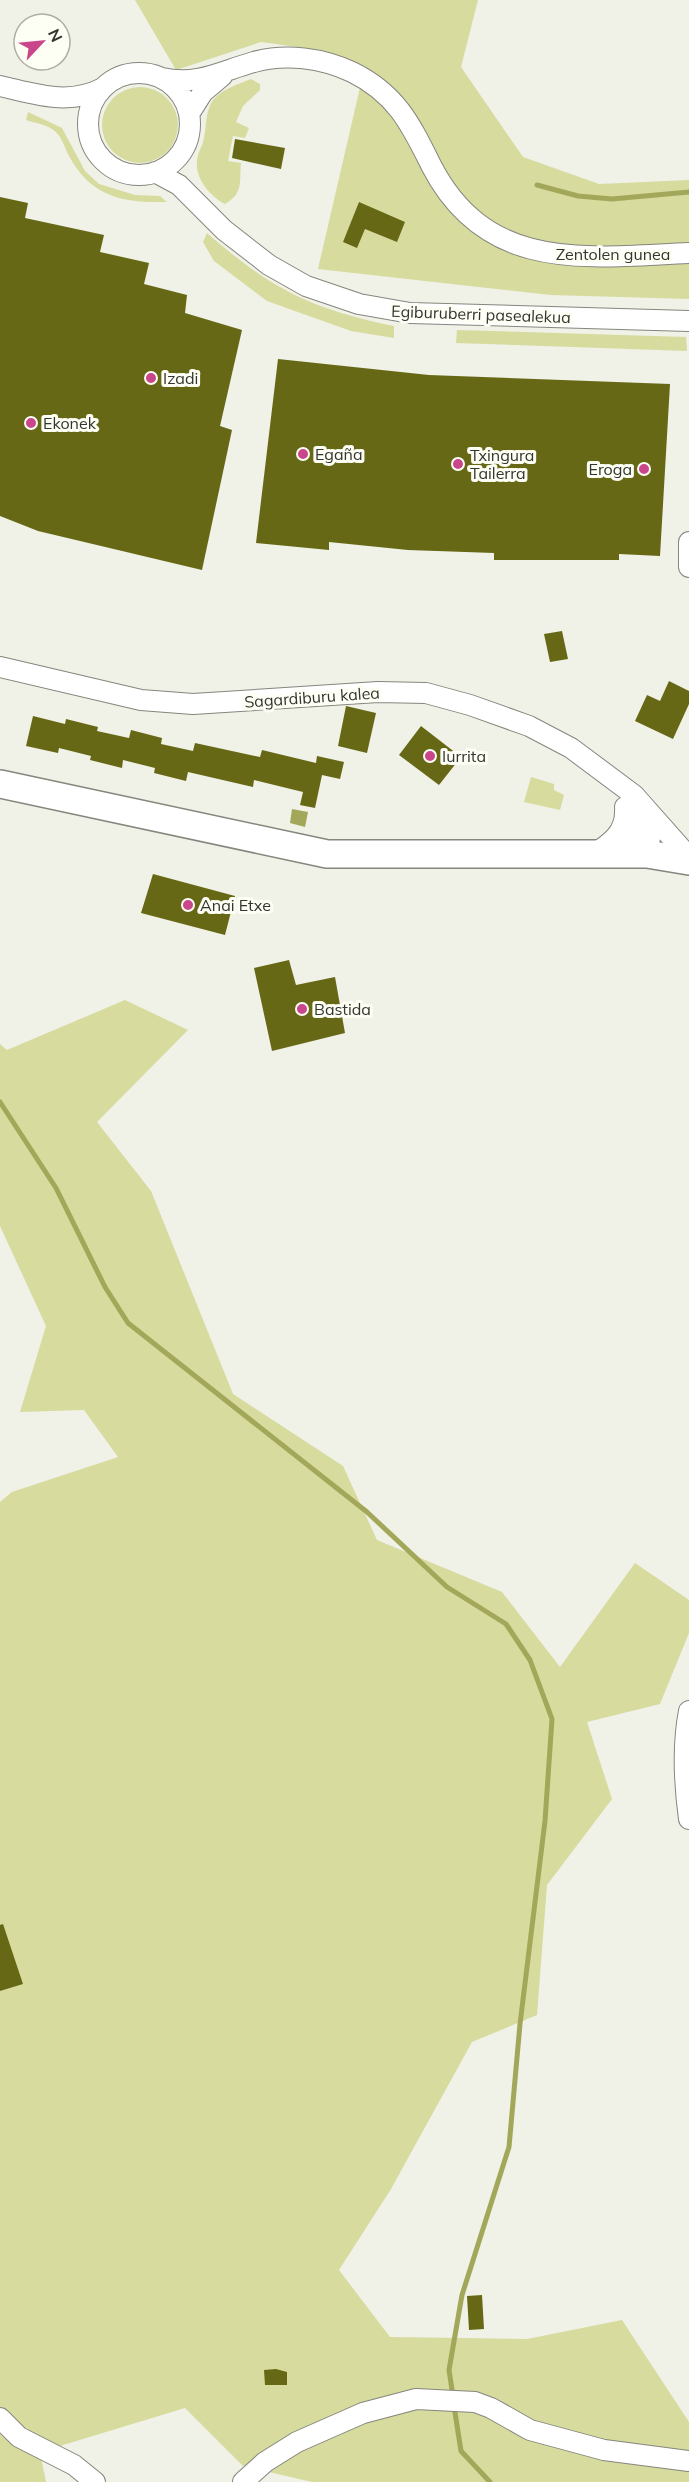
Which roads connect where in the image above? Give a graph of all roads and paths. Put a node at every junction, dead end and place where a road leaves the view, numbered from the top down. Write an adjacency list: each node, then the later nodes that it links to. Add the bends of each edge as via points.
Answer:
1 (227, 72): 2 (street, Zentolen gunea, via 195,81); 6 (street, Zentolen gunea, via 203,92); 11 (street, Zentolen gunea, via 287,57 333,65 369,82 400,108 454,201 510,243 563,256)
2 (162, 78): 4 (street, via 131,73); 6 (street, via 184,99)
3 (0, 86): 5 (street)
4 (103, 88): 5 (street, via 81,97); 7 (street, via 91,108)
5 (54, 98): 7 (street, via 74,112)
6 (189, 114): 8 (street, via 188,135)
7 (89, 131): 9 (street, via 97,151 112,167 140,175)
8 (181, 154): 9 (street); 10 (street, Egiburuberri pasealekua, via 186,179)
9 (155, 172): 10 (street, Egiburuberri pasealekua, via 179,185)
10 (198, 203): 12 (street, Egiburuberri pasealekua, via 268,265 306,286 359,304 410,313)
11 (689, 253)
12 (689, 321)
13 (689, 542): 14 (street)
14 (689, 567)
15 (0, 667): 17 (street, Sagardiburu kalea, via 141,700 193,704 378,692 426,693 529,726 571,748 608,776)
16 (0, 784): 18 (street, via 327,854)
17 (633, 804): 18 (street, via 621,831); 19 (street, Sagardiburu kalea, via 633,836); 20 (street, Sagardiburu kalea)
18 (594, 854): 19 (street)
19 (647, 854): 20 (street)
20 (689, 859)
21 (689, 1711): 22 (street, via 684,1737)
22 (689, 1819)
23 (0, 2418): 25 (street, via 19,2437 74,2465)
24 (689, 2461): 26 (street, via 604,2450 530,2430 475,2402 416,2399 363,2413 297,2442)
25 (95, 2482)
26 (243, 2482)

